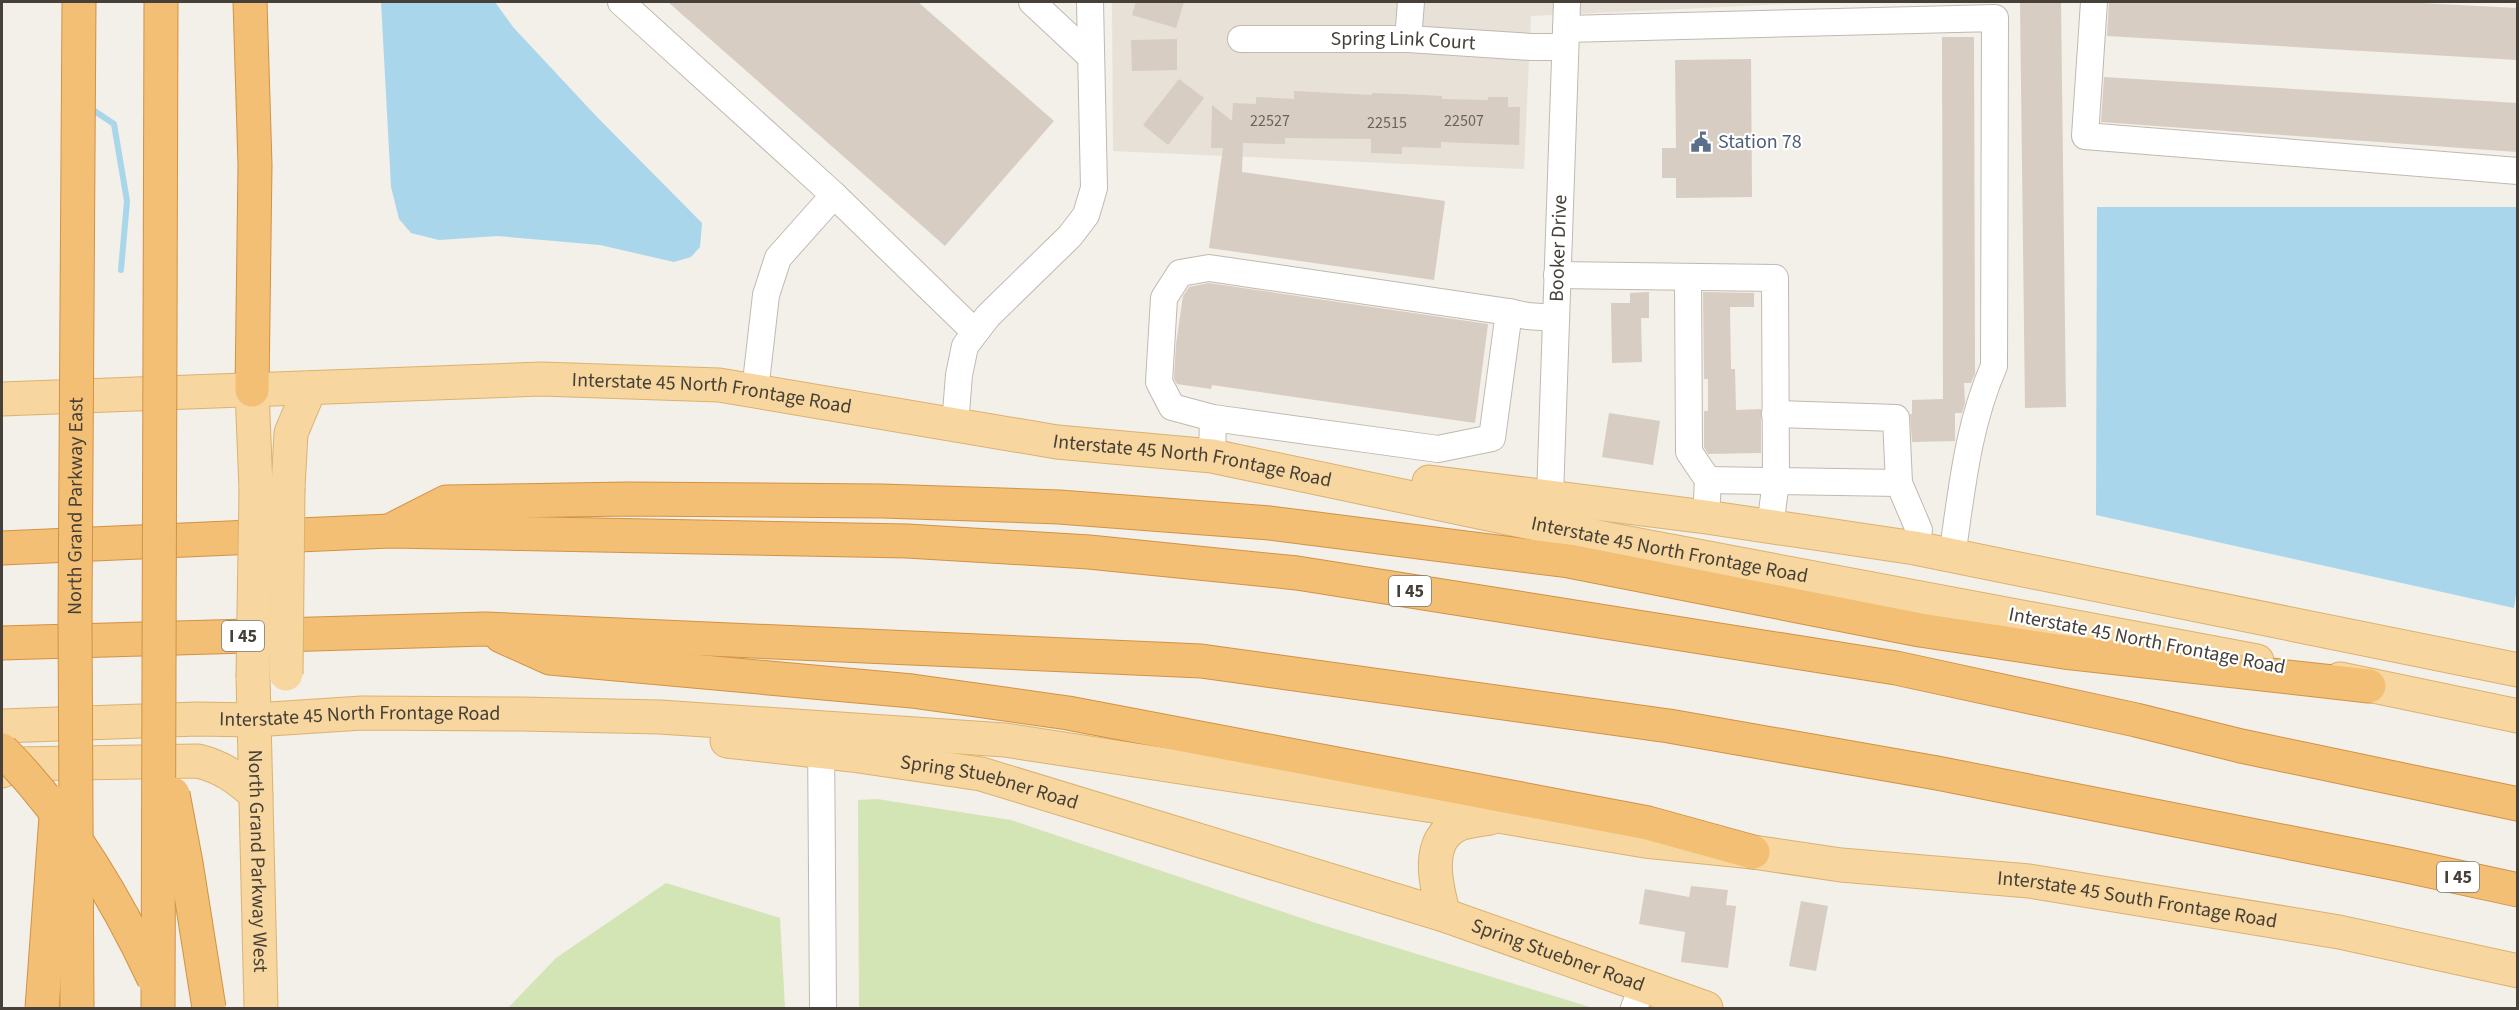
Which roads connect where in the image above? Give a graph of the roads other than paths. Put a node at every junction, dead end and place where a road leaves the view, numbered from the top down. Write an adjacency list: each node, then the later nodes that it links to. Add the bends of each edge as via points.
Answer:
1 (80, 2): 39 (highway, North Grand Parkway East, bridge)
2 (161, 2): 48 (highway, bridge)
3 (250, 2): 22 (highway, via 255,165)
4 (621, 2): 15 (street)
5 (1032, 2): 13 (street)
6 (1090, 2): 13 (street)
7 (1411, 2): 12 (street)
8 (1567, 2): 10 (street, Booker Drive)
9 (2094, 2): 14 (street, via 2085,136)
10 (1566, 38): 12 (street, Spring Link Court, via 1532,47); 16 (street, Booker Drive); 38 (street, Spring Link Court, via 1995,18 1994,366 1981,395 1968,444)
11 (1241, 39): 12 (street, Spring Link Court)
12 (1408, 39)
13 (1091, 57): 20 (street, via 1094,188 1086,215)
14 (2517, 171)
15 (834, 195): 20 (street); 23 (street, via 778,258 766,295)
16 (1557, 275): 17 (street); 19 (street, Booker Drive)
17 (1688, 277): 25 (street, via 1775,278); 29 (street, via 1689,452)
18 (1509, 312): 19 (street); 26 (street, via 1492,438 1438,449); 26 (street, via 1209,268 1180,273 1164,298 1159,382 1172,407)
19 (1555, 318): 32 (street, Booker Drive)
20 (975, 332): 27 (street, via 965,346)
21 (310, 388): 22 (main road, Interstate 45 North Frontage Road); 23 (main road, Interstate 45 North Frontage Road, via 541,379 719,385); 45 (main road, bridge, via 291,434 286,674 301,701)
22 (252, 390): 24 (main road, Interstate 45 North Frontage Road); 47 (main road, North Grand Parkway West, bridge, via 256,489)
23 (755, 391): 27 (main road, Interstate 45 North Frontage Road)
24 (2, 399)
25 (1775, 414): 30 (street); 31 (street, via 1896,418)
26 (1213, 418): 28 (street)
27 (955, 425): 28 (main road, Interstate 45 North Frontage Road, via 1058,442)
28 (1212, 456): 32 (main road); 43 (main road, Interstate 45 North Frontage Road, via 1617,541 2231,655)
29 (1708, 480): 30 (street); 33 (street)
30 (1776, 481): 31 (street); 34 (street)
31 (1899, 483): 37 (street, via 1919,530)
32 (1550, 496): 33 (main road)
33 (1706, 517): 34 (main road)
34 (1770, 527): 37 (main road)
35 (390, 531): 36 (highway, I 45); 43 (highway, via 446,502 627,499 1059,507 1270,523 1569,561 1898,626 2064,652); 54 (highway, I 45, via 907,541 1089,552 1297,573 1896,668)
36 (2, 548)
37 (1915, 548): 38 (main road)
38 (1952, 556): 42 (main road)
39 (75, 616): 61 (highway, bridge); 62 (highway, North Grand Parkway East, bridge)
40 (485, 628): 41 (highway, I 45); 56 (highway, via 550,658 912,691 1068,713 1648,823); 57 (highway, I 45, via 1201,661 1680,728 1937,772)
41 (2, 643)
42 (2517, 670)
43 (2369, 686): 46 (main road)
44 (521, 714): 45 (main road, Interstate 45 North Frontage Road); 50 (main road, Spring Stuebner Road, via 661,734)
45 (316, 716): 47 (main road, Interstate 45 North Frontage Road)
46 (2517, 716)
47 (254, 720): 49 (main road, Interstate 45 North Frontage Road); 53 (main road, North Grand Parkway West)
48 (159, 725): 63 (highway, bridge); 65 (highway, bridge)
49 (2, 726)
50 (821, 739): 55 (main road, via 1005,740); 58 (main road, Spring Stuebner Road, via 981,774); 67 (street)
51 (2, 750): 64 (highway, bridge, via 88,860 136,941)
52 (2, 771): 53 (main road, via 17,764 198,761 218,766 240,779)
53 (256, 795): 66 (main road, North Grand Parkway West)
54 (2517, 804)
55 (1498, 816): 56 (main road, via 1645,841); 58 (main road, via 1461,824 1441,839 1435,861)
56 (1753, 852): 59 (main road, Interstate 45 South Frontage Road, via 1841,865 2041,882 2328,930)
57 (2517, 890)
58 (1444, 915): 60 (main road, Spring Stuebner Road)
59 (2517, 971)
60 (1638, 998): 68 (main road, Spring Stuebner Road)
61 (42, 1008)
62 (78, 1008)
63 (158, 1008)
64 (165, 1008)
65 (209, 1008)
66 (261, 1008)
67 (824, 1008)
68 (1706, 1008)

